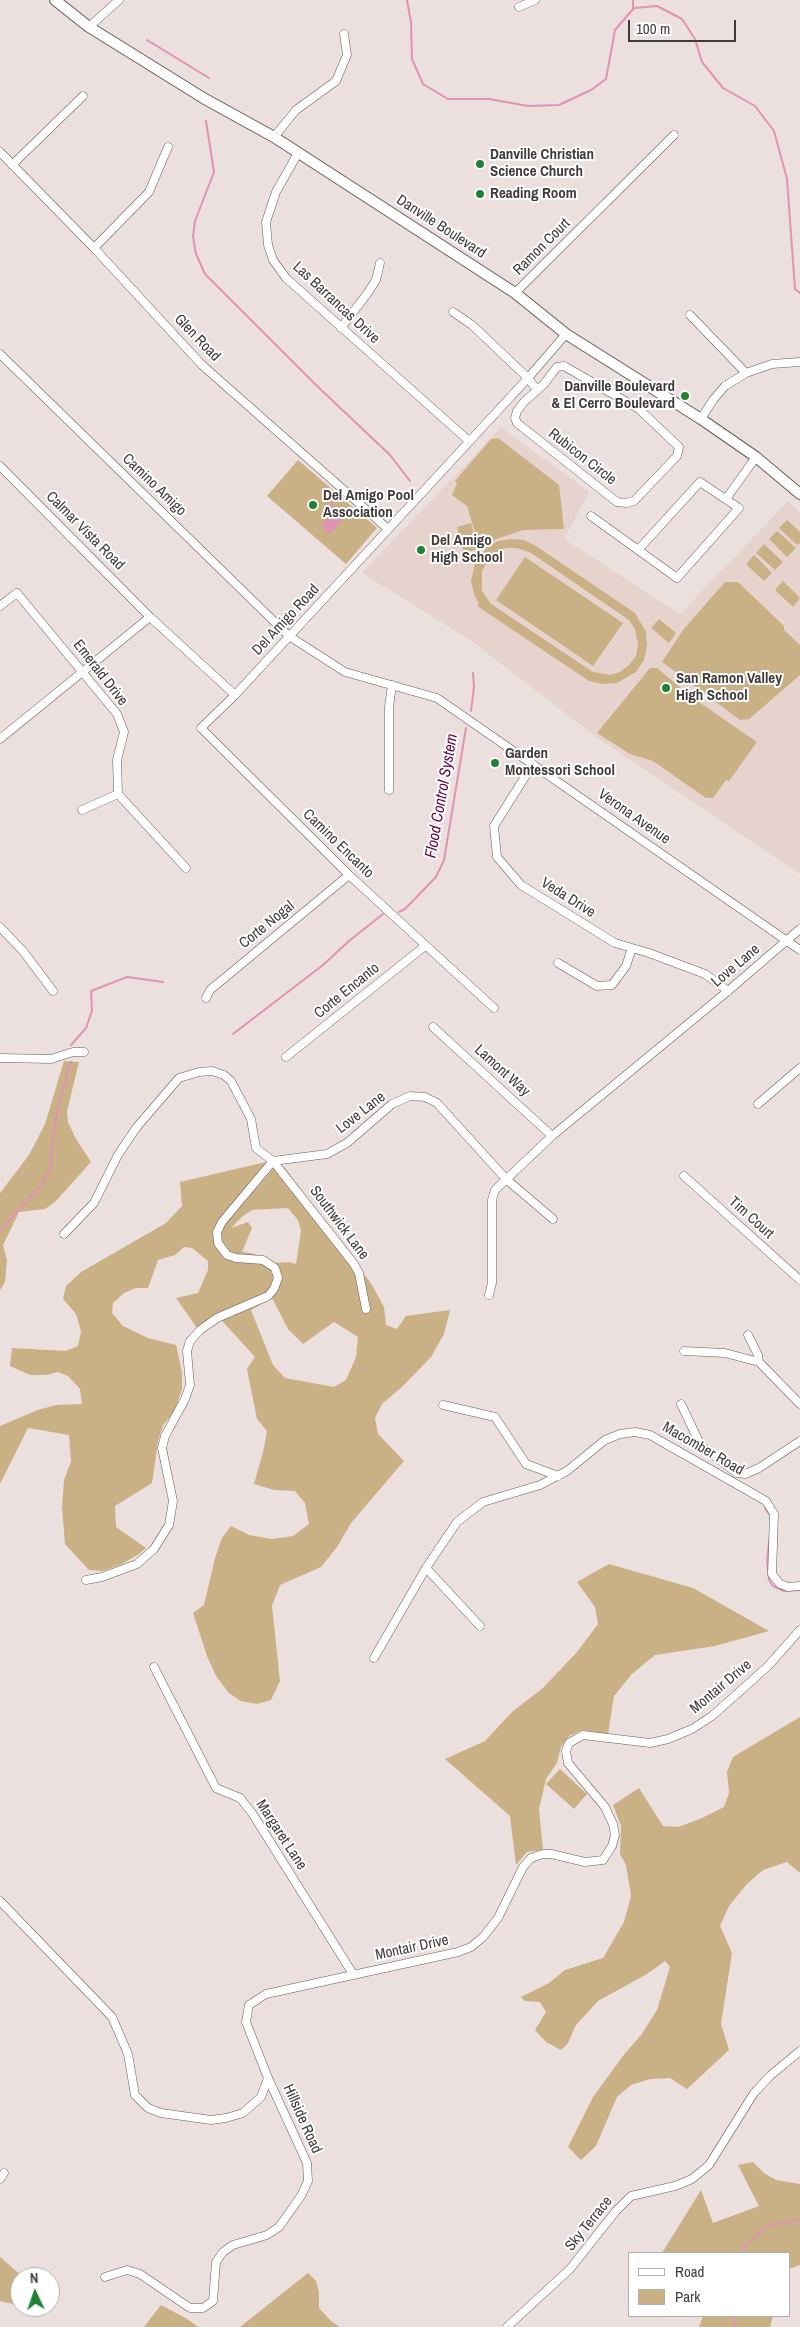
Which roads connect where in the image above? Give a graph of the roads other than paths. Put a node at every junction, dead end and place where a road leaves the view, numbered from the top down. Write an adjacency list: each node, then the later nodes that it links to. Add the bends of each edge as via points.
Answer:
1 (55, 0): 5 (main road, Danville Boulevard)
2 (119, 0): 5 (street)
3 (534, 0): 4 (street)
4 (519, 7)
5 (90, 27): 9 (main road, Danville Boulevard, via 205,99)
6 (344, 34): 9 (street, via 347,55 336,81 296,110)
7 (83, 96): 13 (street)
8 (674, 135): 16 (street, Ramon Court)
9 (274, 137): 12 (main road, Danville Boulevard)
10 (168, 147): 14 (street, via 149,192)
11 (0, 152): 13 (street, Glen Road)
12 (298, 153): 16 (main road, Danville Boulevard); 19 (street, Las Barrancas Drive, via 269,210 266,222 268,245 273,260 286,278)
13 (12, 165): 14 (street, Glen Road)
14 (94, 248): 33 (street, Glen Road, via 202,365)
15 (380, 263): 19 (street, via 376,280)
16 (515, 293): 20 (main road, Danville Boulevard)
17 (453, 312): 24 (street, via 472,325)
18 (690, 315): 23 (street)
19 (342, 328): 27 (street, Las Barrancas Drive)
20 (566, 334): 24 (street, Del Amigo Road); 26 (main road, Danville Boulevard)
21 (0, 354): 37 (street, Camino Amigo)
22 (800, 362): 23 (street, via 772,364)
23 (746, 373): 26 (street, via 726,386)
24 (528, 378): 25 (street); 27 (street, Del Amigo Road)
25 (537, 390): 25 (street, Rubicon Circle, via 557,367 570,368 639,409 677,444 676,456 634,501 617,502 517,423 517,411)
26 (701, 419): 28 (main road, Danville Boulevard)
27 (469, 441): 33 (street, Del Amigo Road)
28 (756, 457): 30 (main road, Danville Boulevard); 31 (street)
29 (0, 466): 36 (street, Calmar Vista Road)
30 (800, 494)
31 (726, 499): 34 (street, via 700,482); 34 (street, via 739,508 677,578)
32 (591, 516): 34 (street)
33 (388, 529): 37 (street, Del Amigo Road)
34 (638, 550)
35 (0, 606): 38 (street, Emerald Drive, via 17,593)
36 (150, 617): 38 (street); 40 (street)
37 (289, 636): 39 (street, Verona Avenue, via 345,672); 40 (street, Del Amigo Road)
38 (83, 671): 41 (street); 44 (street, Emerald Drive, via 118,714 124,732 117,760)
39 (392, 685): 42 (street, Verona Avenue, via 437,698); 43 (street)
40 (235, 695): 47 (street, Camino Encanto, via 201,728)
41 (0, 739)
42 (533, 764): 50 (street, Verona Avenue); 52 (street, Veda Drive, via 494,826 498,857 521,885 615,943)
43 (389, 790)
44 (118, 794): 45 (street); 46 (street)
45 (82, 810)
46 (186, 868)
47 (349, 875): 51 (street, Camino Encanto); 57 (street, Corte Nogal, via 210,990)
48 (0, 927): 55 (street)
49 (800, 929): 50 (street, Love Lane)
50 (788, 940): 53 (street, Verona Avenue); 56 (street, Love Lane)
51 (425, 946): 58 (street, Camino Encanto); 61 (street, Corte Encanto)
52 (632, 948): 54 (street, via 626,966 612,986 597,986); 56 (street, Veda Drive, via 705,974)
53 (800, 950)
54 (558, 963)
55 (53, 991)
56 (728, 991): 65 (street, Love Lane)
57 (206, 998)
58 (494, 1008)
59 (433, 1026): 65 (street, Lamont Way)
60 (84, 1052): 62 (street, via 45,1059)
61 (286, 1057)
62 (0, 1058)
63 (800, 1068): 64 (street)
64 (758, 1104)
65 (552, 1136): 68 (street, Love Lane)
66 (273, 1161): 68 (street, Love Lane, via 327,1154 347,1143 392,1104 410,1096 425,1097 438,1102); 70 (street, via 256,1148 251,1119 231,1081 212,1072 190,1074 179,1078 136,1128 118,1155 94,1203); 73 (street, Southwick Lane, via 354,1264); 83 (street, via 217,1232 218,1243 227,1254 263,1260 275,1268 278,1278 274,1289 264,1299 217,1318 190,1341 187,1352 190,1385 162,1448 173,1501 169,1525 154,1549 137,1564)
67 (684, 1176): 71 (street, Tim Court)
68 (506, 1179): 69 (street); 72 (street, Love Lane, via 495,1190 492,1200 492,1283)
69 (553, 1219)
70 (64, 1234)
71 (800, 1280)
72 (488, 1294)
73 (366, 1309)
74 (748, 1335): 76 (street)
75 (684, 1351): 76 (street, via 725,1352)
76 (759, 1362): 78 (street)
77 (681, 1404): 80 (street, via 701,1446 737,1472 745,1474 759,1468)
78 (800, 1404)
79 (443, 1405): 81 (street, via 495,1417 526,1464)
80 (800, 1441)
81 (558, 1476): 82 (street, Macomber Road, via 540,1485 483,1502 458,1522); 84 (street, Macomber Road, via 604,1440 635,1432 650,1435 771,1505 775,1525 772,1574 780,1584)
82 (426, 1568): 85 (street); 87 (street, Macomber Road)
83 (86, 1580)
84 (800, 1586)
85 (480, 1626)
86 (800, 1630): 90 (street, Montair Drive, via 769,1665 712,1716 692,1729 650,1743 583,1736 569,1743 566,1751 568,1763 605,1807 613,1824 612,1846 603,1860 585,1862 551,1854 532,1858 523,1868 498,1918 471,1946 458,1952)
87 (374, 1658)
88 (154, 1667): 90 (street, Margaret Lane, via 216,1788 240,1798 252,1813)
89 (0, 1901): 92 (street, via 112,2017 128,2054 135,2095 148,2108 210,2120 226,2118 242,2113 261,2097)
90 (353, 1974): 92 (street, Montair Drive, via 266,1994 249,2005 246,2022)
91 (800, 2051): 94 (street, Sky Terrace, via 770,2075 754,2093 709,2165 692,2179 675,2186 631,2196 570,2269)
92 (268, 2078): 93 (street, Hillside Road, via 307,2163 308,2176 301,2196 279,2227 268,2235 233,2245 223,2252 216,2262 213,2301 203,2308 190,2308 140,2274 127,2270)
93 (105, 2277)
94 (507, 2327)

